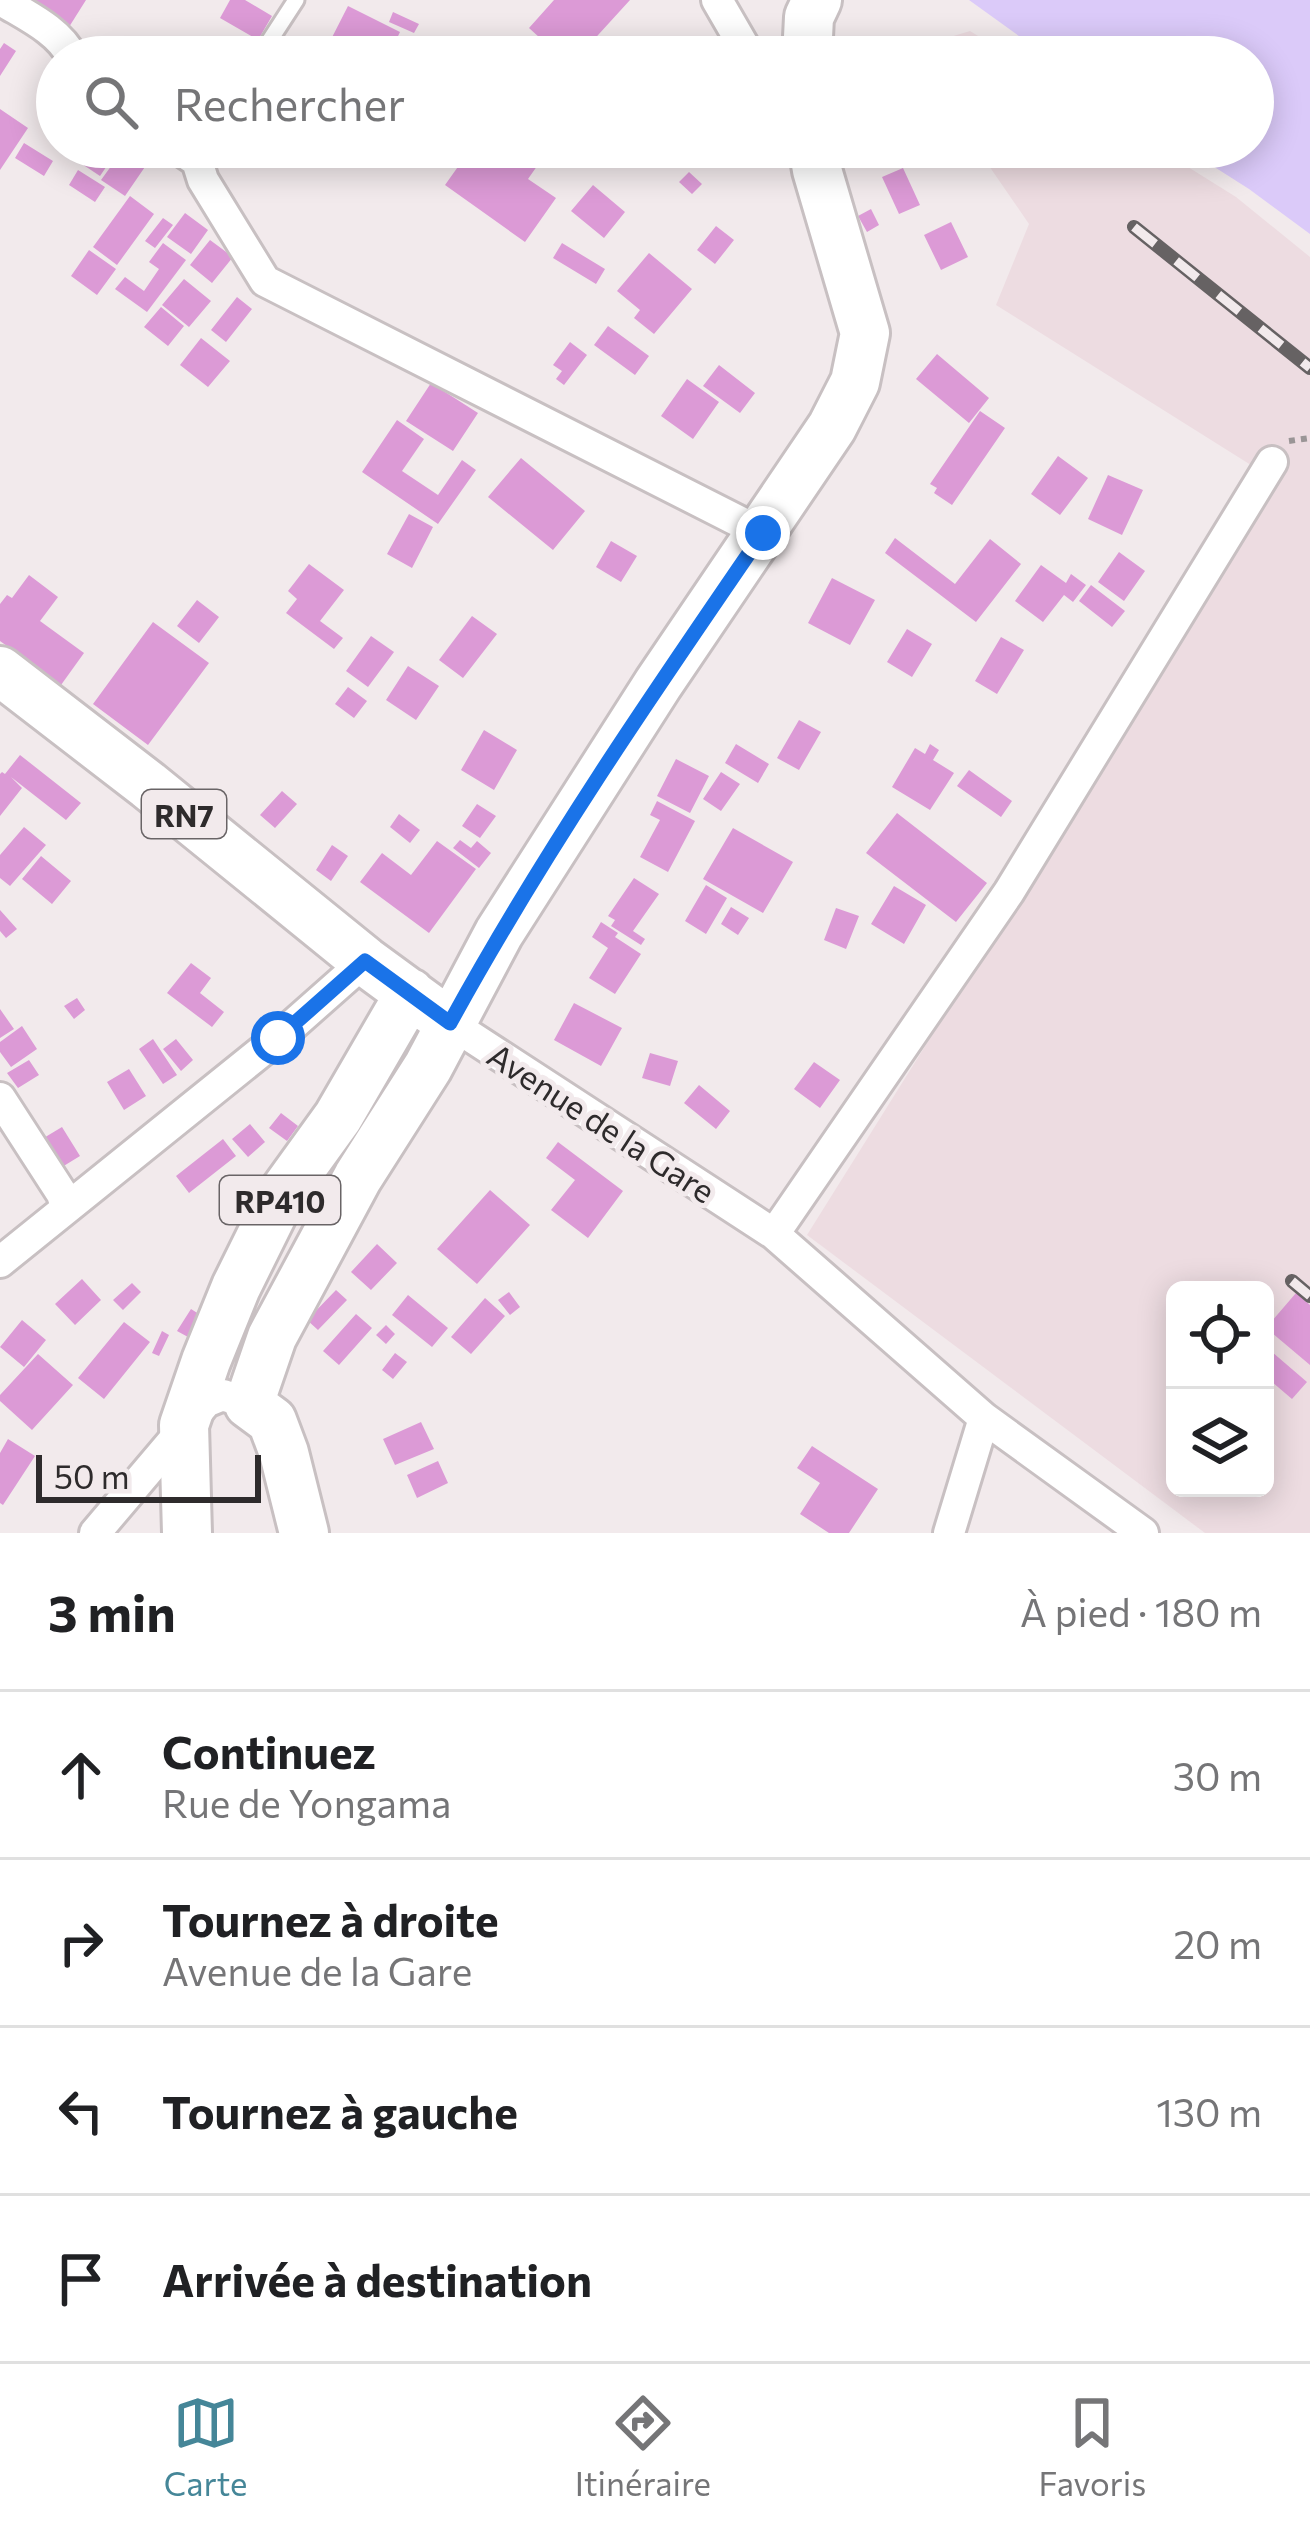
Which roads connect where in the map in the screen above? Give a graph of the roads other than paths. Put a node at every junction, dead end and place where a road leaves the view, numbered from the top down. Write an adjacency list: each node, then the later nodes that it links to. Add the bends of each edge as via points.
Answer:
1 (1, 0): 5 (street)
2 (296, 0): 6 (lane)
3 (717, 0): 7 (street)
4 (817, 0): 8 (main road)
5 (54, 36)
6 (273, 36)
7 (738, 36)
8 (809, 36)
9 (199, 168): 12 (street, via 265,281)
10 (815, 168): 12 (main road, via 865,333 848,397)
11 (1272, 462): 19 (street, via 1009,892)
12 (763, 533): 16 (main road, via 499,933)
13 (0, 670): 14 (main road, Avenue de la Gare / RN7)
14 (365, 961): 15 (main road, Avenue de la Gare / RN7); 18 (street)
15 (410, 993): 16 (main road, Avenue de la Gare / RN7); 23 (main road, RP410, via 281,1196)
16 (450, 1023): 19 (street, Avenue de la Gare); 21 (main road, RP410, via 272,1337)
17 (0, 1098): 18 (street)
18 (66, 1207): 20 (street)
19 (774, 1234): 22 (street, Avenue de la Gare)
20 (0, 1262)
21 (249, 1404): 23 (street, via 223,1395); 26 (main road, via 272,1421)
22 (984, 1418): 27 (street); 28 (street, Avenue de la Gare)
23 (184, 1425): 24 (street); 25 (main road, RP410)
24 (95, 1533)
25 (187, 1533)
26 (304, 1533)
27 (949, 1533)
28 (1143, 1533)

